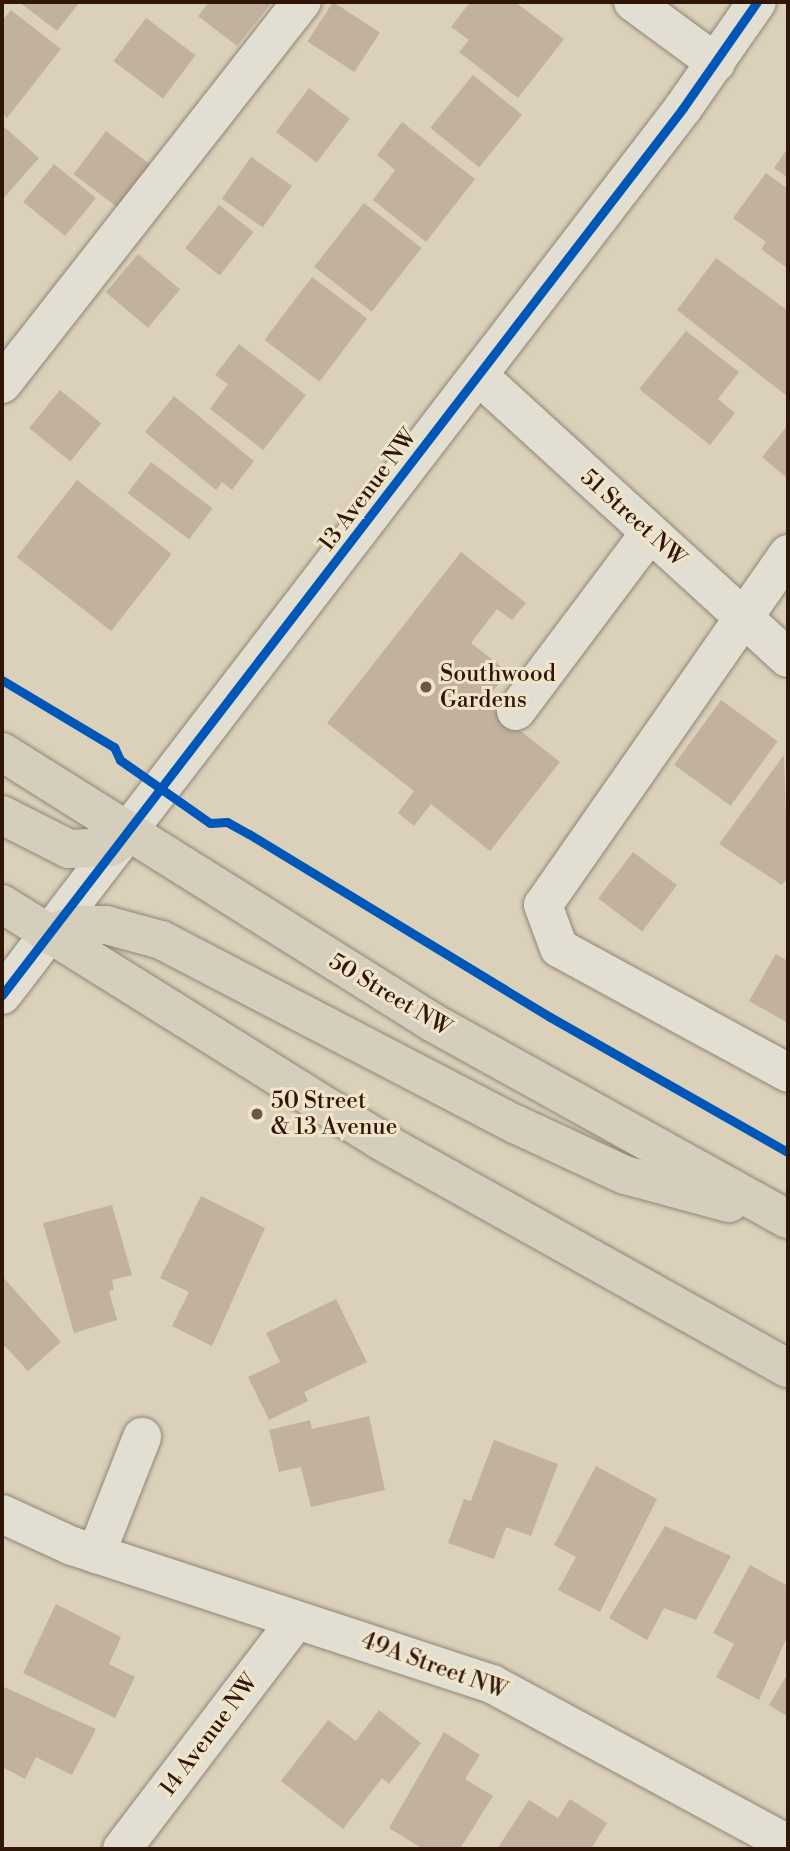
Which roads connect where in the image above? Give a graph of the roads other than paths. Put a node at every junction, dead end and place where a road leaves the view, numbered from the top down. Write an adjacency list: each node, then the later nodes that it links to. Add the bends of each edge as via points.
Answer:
1 (302, 2): 6 (street)
2 (633, 2): 4 (street)
3 (757, 2): 4 (street, 13 Avenue NW)
4 (716, 63): 5 (street, 13 Avenue NW)
5 (479, 376): 7 (street, 51 Street NW); 14 (street, 13 Avenue NW)
6 (2, 384)
7 (649, 534): 9 (street, 51 Street NW); 11 (street)
8 (788, 554): 9 (street)
9 (743, 618): 10 (street, 51 Street NW); 18 (street, via 543,905 559,948)
10 (788, 658)
11 (516, 710)
12 (2, 752): 14 (main road, 50 Street NW)
13 (2, 815): 14 (main road, via 69,849 111,848)
14 (130, 834): 16 (street, 13 Avenue NW); 19 (main road, 50 Street NW, via 432,1022)
15 (2, 904): 16 (main road)
16 (48, 935): 17 (street, 13 Avenue NW); 19 (main road, via 73,925 106,925 161,940 515,1124 625,1175); 20 (main road, via 381,1141)
17 (2, 995)
18 (788, 1073)
19 (788, 1219)
20 (788, 1368)
21 (142, 1437): 23 (street)
22 (2, 1514): 23 (street, 49A Street NW)
23 (96, 1554): 24 (street, 49A Street NW)
24 (296, 1621): 25 (street, 49A Street NW, via 392,1647 492,1684); 26 (street, 14 Avenue NW)
25 (788, 1844)
26 (122, 1849)

